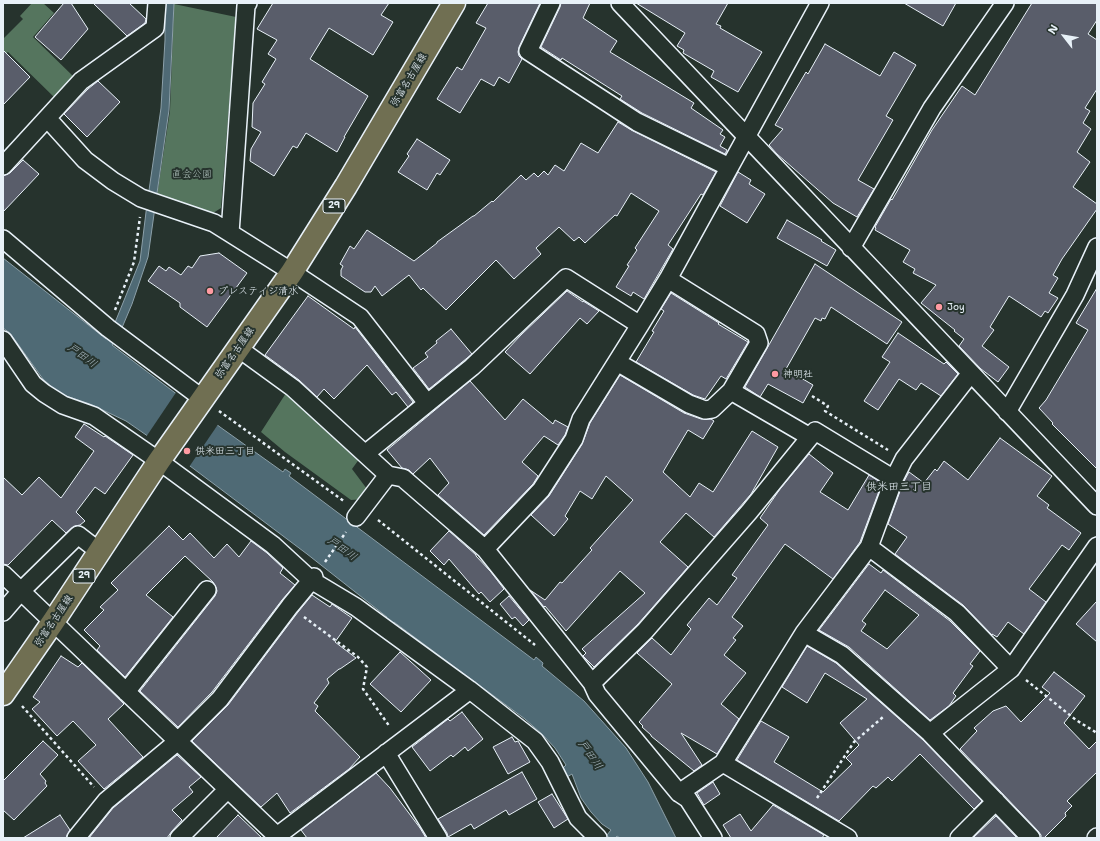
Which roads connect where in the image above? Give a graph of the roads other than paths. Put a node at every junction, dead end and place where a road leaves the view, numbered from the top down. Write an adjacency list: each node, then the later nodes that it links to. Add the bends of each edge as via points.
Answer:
1 (157, 3): 8 (street, via 155,28 81,81)
2 (454, 3): 16 (main road, 弥富名古屋線 / 29)
3 (551, 3): 11 (street, via 528,51 637,122)
4 (620, 3): 9 (street)
5 (820, 3): 9 (street)
6 (1005, 3): 15 (street, via 932,108)
7 (242, 4): 12 (street)
8 (47, 118): 10 (street); 12 (street, via 85,160 113,181 148,200 214,223)
9 (746, 136): 11 (street); 15 (street)
10 (3, 166)
11 (729, 167): 17 (street)
12 (230, 233): 16 (street)
13 (3, 240): 24 (street)
14 (1097, 247): 26 (street, via 1075,295)
15 (851, 248): 22 (street)
16 (292, 272): 20 (main road, 弥富名古屋線 / 29); 25 (street, via 360,317)
17 (668, 279): 18 (street); 23 (street, via 756,334 759,343)
18 (640, 325): 21 (street); 25 (street, via 566,278 472,367)
19 (3, 340): 29 (street, via 33,384 44,393 63,405 94,416)
20 (238, 348): 24 (main road, 弥富名古屋線 / 29); 28 (street, via 294,388)
21 (617, 362): 23 (street, via 689,404 705,410 712,408); 36 (street, via 581,419 574,439 541,490)
22 (971, 374): 26 (street); 31 (street, via 904,459)
23 (731, 391): 27 (street)
24 (202, 400): 29 (main road, 弥富名古屋線 / 29)
25 (427, 403): 28 (street)
26 (1007, 412): 32 (street)
27 (810, 437): 31 (street, via 815,431); 46 (street, via 645,632)
28 (365, 454): 30 (street)
29 (160, 459): 37 (main road, 弥富名古屋線 / 29); 39 (street)
30 (388, 475): 33 (street); 36 (street, via 403,478)
31 (894, 479): 35 (street)
32 (1097, 506)
33 (358, 515)
34 (1097, 546): 45 (street)
35 (869, 547): 44 (street); 45 (street, via 957,614)
36 (485, 549): 46 (street)
37 (100, 552): 41 (street, via 78,535); 43 (main road, 弥富名古屋線 / 29)
38 (3, 574): 41 (street)
39 (313, 578): 48 (street); 51 (street, via 220,699)
40 (207, 590): 49 (street)
41 (20, 591): 42 (street); 43 (street)
42 (3, 612)
43 (53, 622): 47 (main road, 弥富名古屋線 / 29); 49 (street)
44 (804, 633): 50 (street, via 842,655); 53 (street)
45 (1011, 669): 50 (street)
46 (592, 683): 55 (street, via 597,694)
47 (4, 689)
48 (470, 690): 52 (street); 61 (street, via 535,741 550,762 578,818)
49 (126, 692): 51 (street)
50 (930, 733): 56 (street)
51 (178, 741): 54 (street); 58 (street, via 106,801)
52 (386, 753): 57 (street); 60 (street)
53 (723, 763): 55 (street); 63 (street)
54 (228, 789): 57 (street); 59 (street)
55 (679, 793): 62 (street, via 688,799)
56 (996, 801): 64 (street); 65 (street)
57 (278, 837)
58 (76, 838)
59 (179, 838)
60 (438, 838)
61 (598, 838)
62 (713, 838)
63 (848, 838)
64 (959, 838)
65 (1031, 838)

